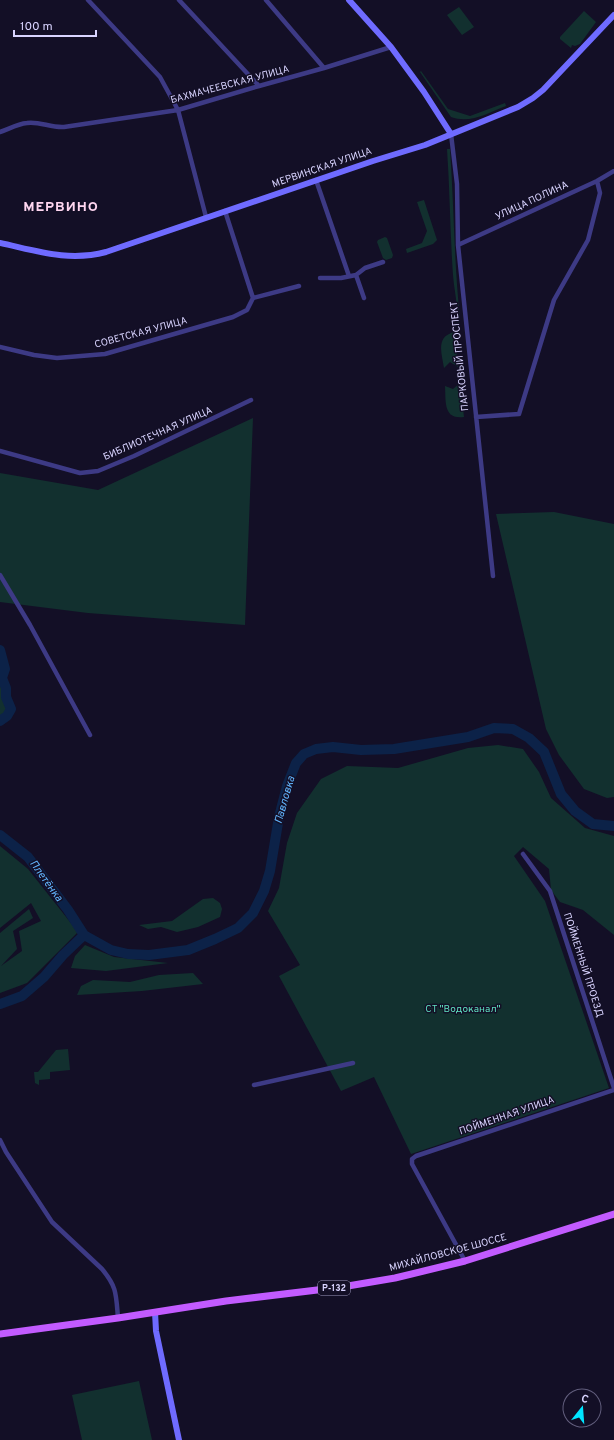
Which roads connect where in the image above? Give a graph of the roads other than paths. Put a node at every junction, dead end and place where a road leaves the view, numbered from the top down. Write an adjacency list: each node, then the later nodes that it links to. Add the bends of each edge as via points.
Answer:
1 (88, 0): 9 (street, via 160,77)
2 (179, 0): 8 (street)
3 (266, 0): 7 (street)
4 (349, 0): 6 (street)
5 (614, 15): 11 (street, МЕРВИНСКАЯ УЛИЦА, via 553,81 533,98 518,107)
6 (391, 47): 7 (street, БАХМАЧЕЕВСКАЯ УЛИЦА); 11 (street)
7 (324, 68): 8 (street, БАХМАЧЕЕВСКАЯ УЛИЦА)
8 (259, 86): 9 (street, БАХМАЧЕЕВСКАЯ УЛИЦА)
9 (178, 110): 10 (street, БАХМАЧЕЕВСКАЯ УЛИЦА, via 64,127 27,123); 16 (street)
10 (0, 132)
11 (451, 134): 13 (street, МЕРВИНСКАЯ УЛИЦА, via 425,145); 18 (street, ПАРКОВЫЙ ПРОСПЕКТ, via 457,184)
12 (614, 171): 14 (street, УЛИЦА ПОЛИНА)
13 (316, 180): 15 (street, МЕРВИНСКАЯ УЛИЦА); 21 (street)
14 (597, 180): 18 (street, УЛИЦА ПОЛИНА); 28 (street, via 600,193 588,240 554,300 519,414)
15 (225, 210): 16 (street, МЕРВИНСКАЯ УЛИЦА); 24 (street)
16 (206, 217): 17 (street, МЕРВИНСКАЯ УЛИЦА, via 93,256 57,256)
17 (0, 243)
18 (458, 245): 28 (street, ПАРКОВЫЙ ПРОСПЕКТ)
19 (383, 262): 20 (street, via 365,268)
20 (356, 275): 21 (street); 25 (street)
21 (348, 276): 22 (street)
22 (320, 278)
23 (299, 286): 24 (street)
24 (253, 298): 26 (street, СОВЕТСКАЯ УЛИЦА, via 247,310 233,317 105,354 57,358)
25 (364, 298)
26 (0, 347)
27 (251, 400): 29 (street, БИБЛИОТЕЧНАЯ УЛИЦА, via 134,456 89,473 80,473)
28 (476, 417): 31 (street, ПАРКОВЫЙ ПРОСПЕКТ)
29 (0, 451)
30 (0, 575): 32 (street)
31 (493, 576)
32 (90, 735)
33 (523, 854): 36 (street, ПОЙМЕННЫЙ ПРОЕЗД, via 550,891)
34 (353, 1063): 35 (street)
35 (254, 1085)
36 (614, 1089): 39 (street, ПОЙМЕННАЯ УЛИЦА, via 412,1159 412,1164)
37 (0, 1140): 41 (street, via 52,1222 102,1268 108,1277 116,1294)
38 (614, 1214): 39 (main road, МИХАЙЛОВСКОЕ ШОССЕ / Р-132)
39 (465, 1261): 40 (main road, МИХАЙЛОВСКОЕ ШОССЕ / Р-132, via 360,1284)
40 (155, 1312): 41 (main road, МИХАЙЛОВСКОЕ ШОССЕ / Р-132); 43 (street, via 156,1331)
41 (118, 1318): 42 (main road, МИХАЙЛОВСКОЕ ШОССЕ / Р-132)
42 (0, 1334)
43 (179, 1440)

